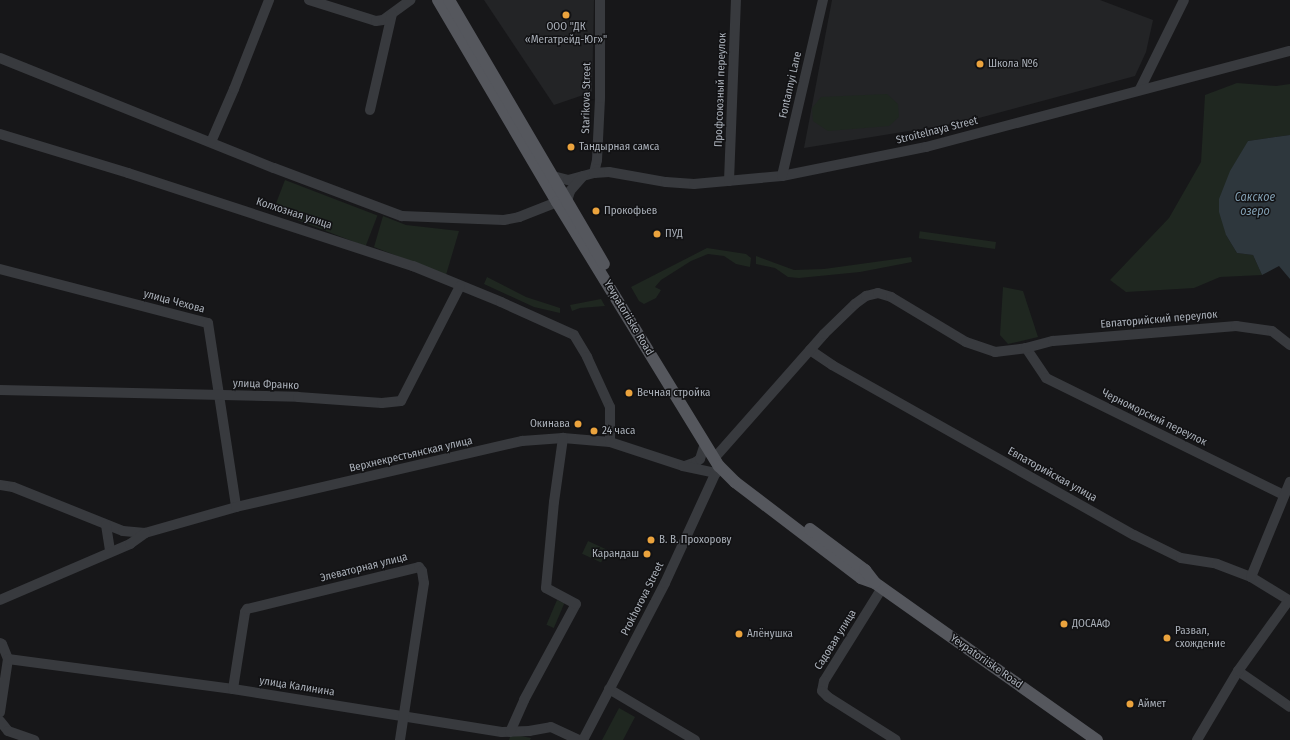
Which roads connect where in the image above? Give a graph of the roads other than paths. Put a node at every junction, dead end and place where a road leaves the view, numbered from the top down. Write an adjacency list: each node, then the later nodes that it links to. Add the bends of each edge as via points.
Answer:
1 (269, 0): 16 (street)
2 (309, 0): 10 (street, via 376,21)
3 (411, 0): 10 (street)
4 (438, 0): 22 (main road, Yevpatoriiske Road)
5 (449, 0): 18 (main road, Yevpatoriiske Road)
6 (600, 0): 17 (street, Starikova Street, via 600,98)
7 (736, 0): 21 (street, Профсоюзный переулок)
8 (823, 0): 20 (street, Fontannyi Lane)
9 (1184, 0): 13 (street)
10 (392, 14): 14 (street)
11 (1290, 51): 13 (street, Stroitelnaya Street)
12 (0, 58): 16 (street)
13 (1140, 90): 20 (street, Stroitelnaya Street, via 926,147)
14 (370, 110)
15 (0, 134): 24 (street, Колхозная улица, via 406,263)
16 (211, 142): 22 (street, via 402,216 504,220)
17 (594, 173): 19 (street, Stroitelnaya Street); 21 (street, Stroitelnaya Street, via 609,172 666,182)
18 (553, 176): 19 (street, Stroitelnaya Street, via 568,180); 22 (main road, Yevpatoriiske Road)
19 (583, 176): 22 (street)
20 (782, 176): 21 (street, Stroitelnaya Street)
21 (729, 181)
22 (562, 201): 32 (main road, Yevpatoriiske Road); 33 (main road, Yevpatoriiske Road)
23 (0, 269): 29 (street, улица Чехова, via 208,323)
24 (457, 284): 29 (street, улица Франко, via 401,401 382,403 298,397); 31 (street, Колхозная улица, via 574,336 587,357 610,407)
25 (1290, 345): 26 (street, Евпаторийский переулок, via 1272,331 1236,326 1053,341)
26 (1026, 348): 27 (street, Евпаторийский переулок, via 1002,352 982,348 966,342 891,297 878,293 866,296 855,304); 37 (street, Черноморский переулок, via 1046,378)
27 (810, 350): 33 (street, Prokhorova Street); 42 (street, Евпаторийская улица, via 832,365 1134,535 1181,558 1217,564)
28 (0, 390): 29 (street, улица Франко)
29 (219, 396): 38 (street, улица Чехова)
30 (563, 438): 31 (street, Верхнекрестьянская улица); 38 (street, Верхнекрестьянская улица, via 522,441); 55 (street, via 546,588 576,604 524,700)
31 (610, 442): 34 (street, Верхнекрестьянская улица)
32 (705, 444): 33 (main road, Yevpatoriiske Road); 34 (street, via 700,458)
33 (718, 464): 34 (street, Верхнекрестьянская улица); 43 (main road, Yevpatoriiske Road, via 740,477 865,570); 50 (street, Prokhorova Street, via 665,583)
34 (683, 466)
35 (1290, 482): 37 (street)
36 (0, 485): 39 (street, Верхнекрестьянская улица, via 13,487)
37 (1284, 495): 42 (street)
38 (236, 507): 40 (street, Верхнекрестьянская улица)
39 (106, 525): 40 (street, Верхнекрестьянская улица, via 123,531); 41 (street)
40 (144, 533): 41 (street, Верхнекрестьянская улица, via 130,544)
41 (110, 551): 44 (street, Верхнекрестьянская улица)
42 (1251, 577): 45 (street, Евпаторийская улица)
43 (878, 586): 56 (main road, Yevpatoriiske Road); 62 (street, Садовая улица, via 824,681 822,691)
44 (0, 600)
45 (1289, 601): 48 (street)
46 (0, 643): 47 (street)
47 (8, 659): 49 (street, улица Калинина); 52 (street)
48 (1238, 671): 51 (street); 63 (street)
49 (233, 689): 53 (street, улица Калинина); 53 (street, Элеваторная улица, via 247,609 419,567 424,583)
50 (609, 689): 60 (street, Prokhorova Street); 61 (street)
51 (1290, 707)
52 (0, 712)
53 (403, 716): 55 (street, улица Калинина); 58 (street, Элеваторная улица)
54 (0, 721): 57 (street, via 8,731)
55 (510, 732): 59 (street, улица Калинина, via 529,732 551,727)
56 (1092, 739)
57 (34, 740)
58 (400, 740)
59 (579, 740)
60 (583, 740)
61 (695, 740)
62 (896, 740)
63 (1197, 740)

